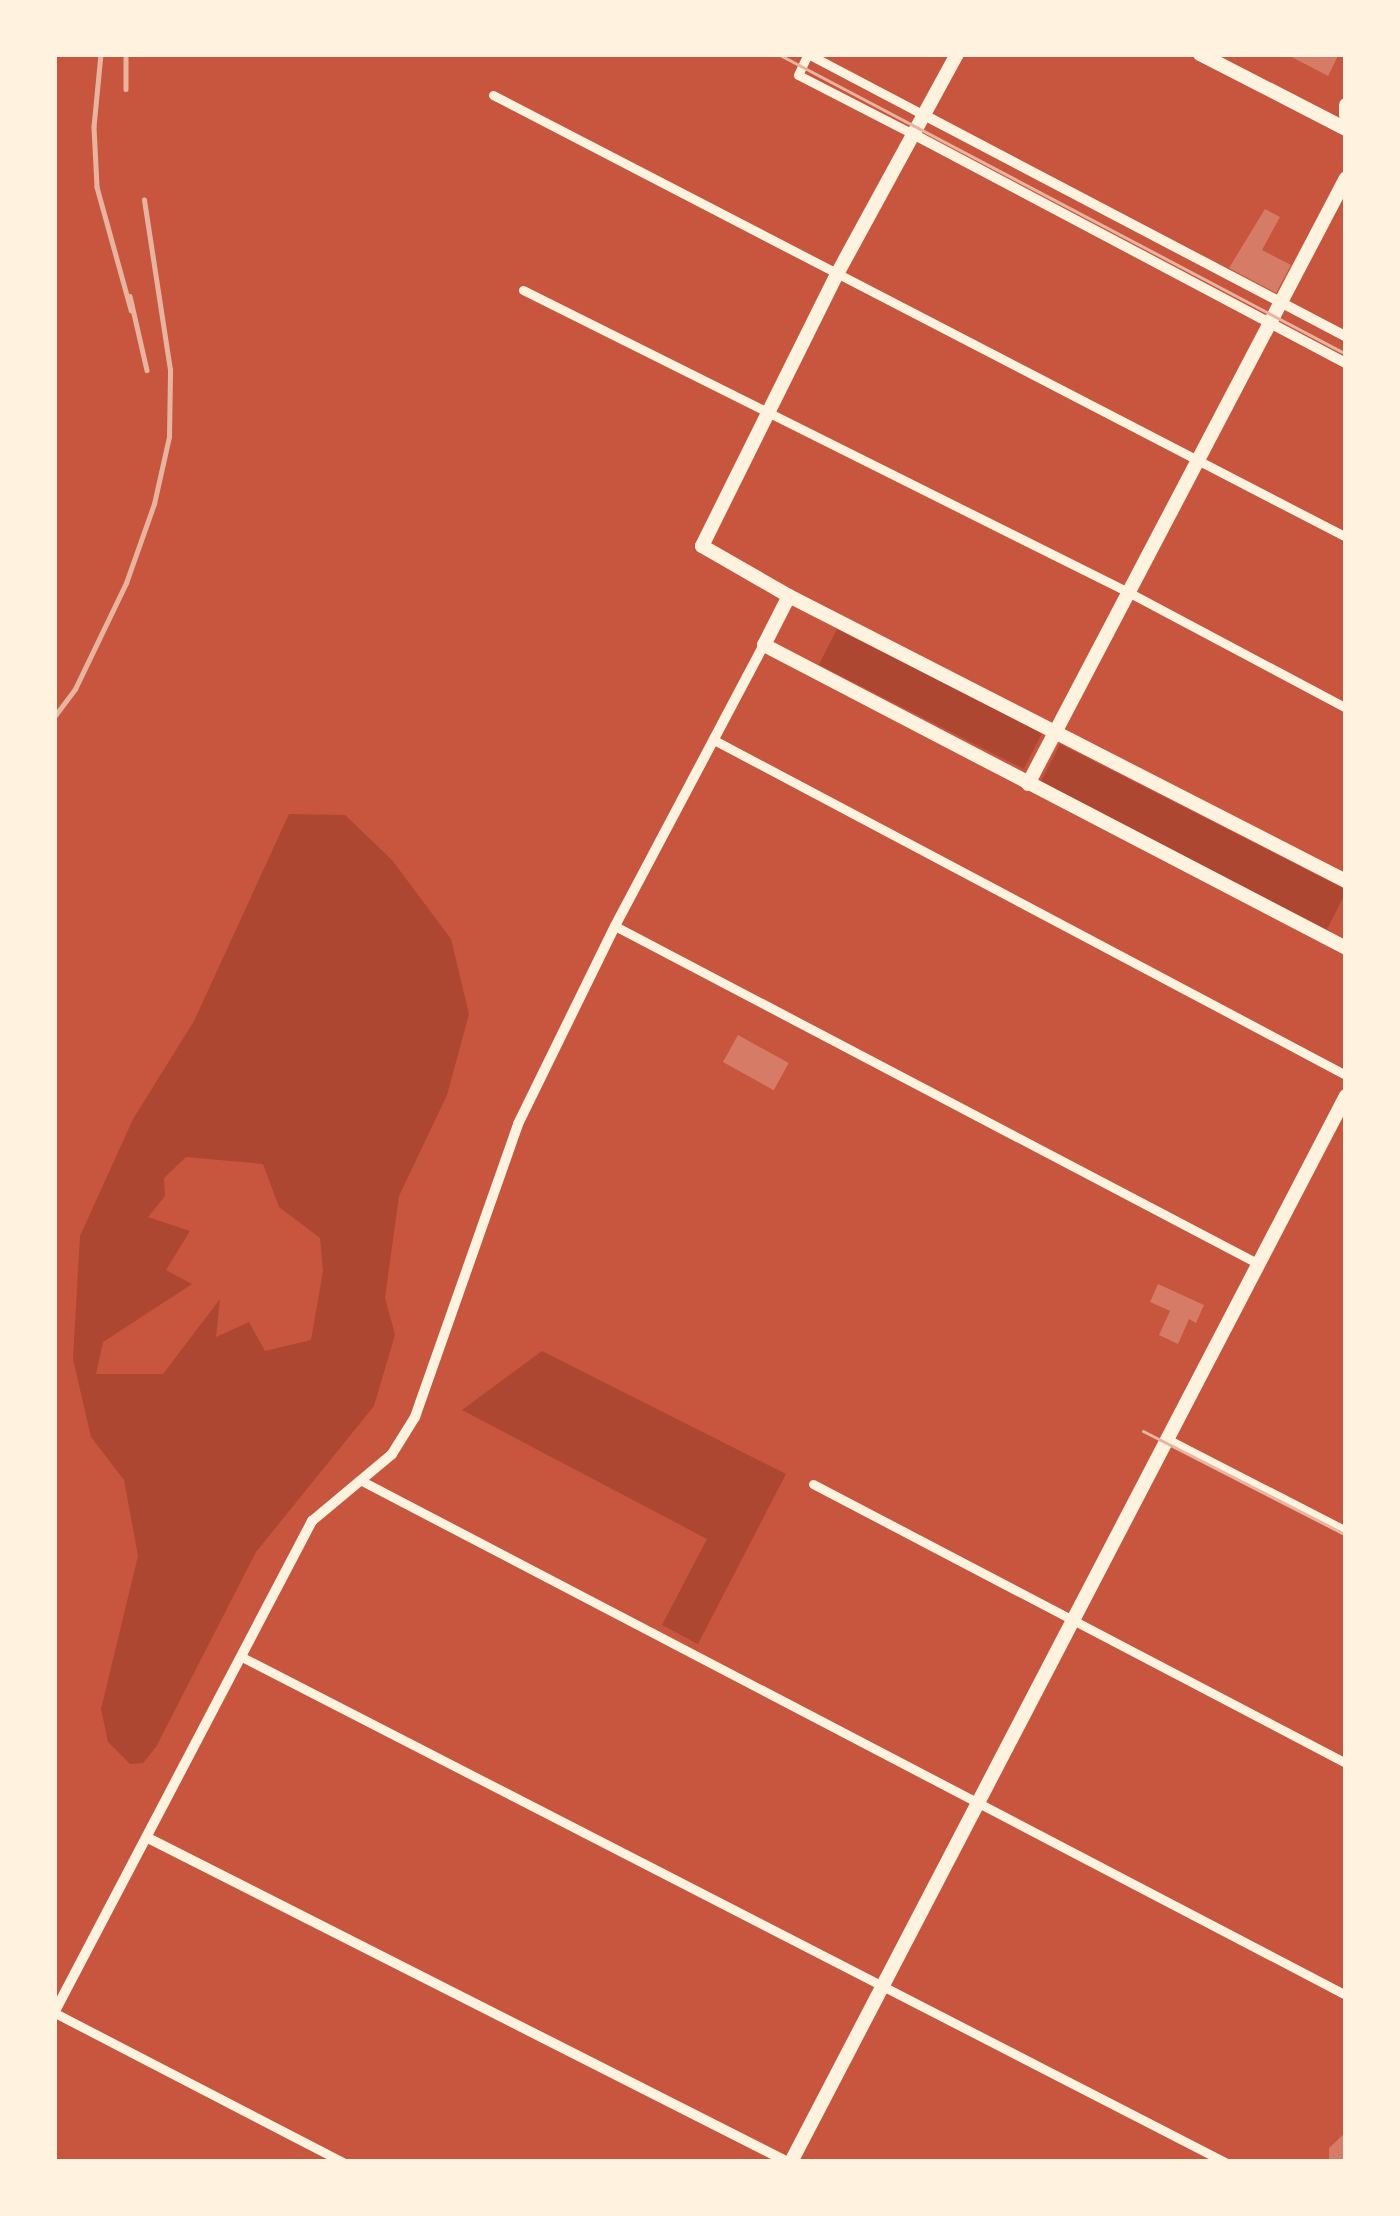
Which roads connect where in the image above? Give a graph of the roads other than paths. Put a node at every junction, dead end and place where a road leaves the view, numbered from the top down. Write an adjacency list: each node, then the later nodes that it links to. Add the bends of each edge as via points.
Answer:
1 (957, 54): 5 (main road)
2 (1200, 54): 7 (main road)
3 (493, 95): 10 (street)
4 (1346, 105): 6 (main road)
5 (924, 115): 8 (main road); 8 (street, via 808,54 798,74); 12 (street)
6 (1346, 115)
7 (1346, 130)
8 (914, 134): 10 (main road); 13 (street)
9 (1346, 178): 12 (main road)
10 (838, 272): 16 (main road); 17 (street)
11 (523, 290): 16 (street)
12 (1280, 303): 13 (main road); 14 (street)
13 (1269, 323): 15 (street); 17 (main road)
14 (1346, 337)
15 (1346, 363)
16 (767, 410): 19 (street); 20 (main road, via 702,546)
17 (1198, 460): 18 (street); 19 (main road)
18 (1346, 537)
19 (1130, 592): 22 (street); 23 (main road)
20 (789, 596): 21 (main road); 23 (main road)
21 (764, 645): 24 (street); 25 (main road)
22 (1346, 707)
23 (1056, 731): 25 (main road); 26 (main road)
24 (714, 740): 27 (street); 29 (street)
25 (1028, 784): 28 (main road)
26 (1346, 881)
27 (614, 926): 31 (street); 33 (street, via 518,1124 415,1417)
28 (1346, 948)
29 (1346, 1076)
30 (1346, 1096): 31 (main road)
31 (1257, 1263): 32 (main road)
32 (1167, 1439): 35 (street); 36 (main road)
33 (362, 1481): 37 (street, via 312,1521); 39 (street)
34 (813, 1484): 36 (street)
35 (1346, 1532)
36 (1072, 1619): 38 (street); 39 (main road)
37 (242, 1657): 40 (street); 41 (street)
38 (1346, 1763)
39 (976, 1801): 41 (main road); 42 (street)
40 (148, 1838): 43 (street); 45 (street)
41 (881, 1986): 45 (main road); 46 (street)
42 (1346, 1995)
43 (54, 2013): 44 (street)
44 (343, 2162)
45 (790, 2162)
46 (1225, 2162)

